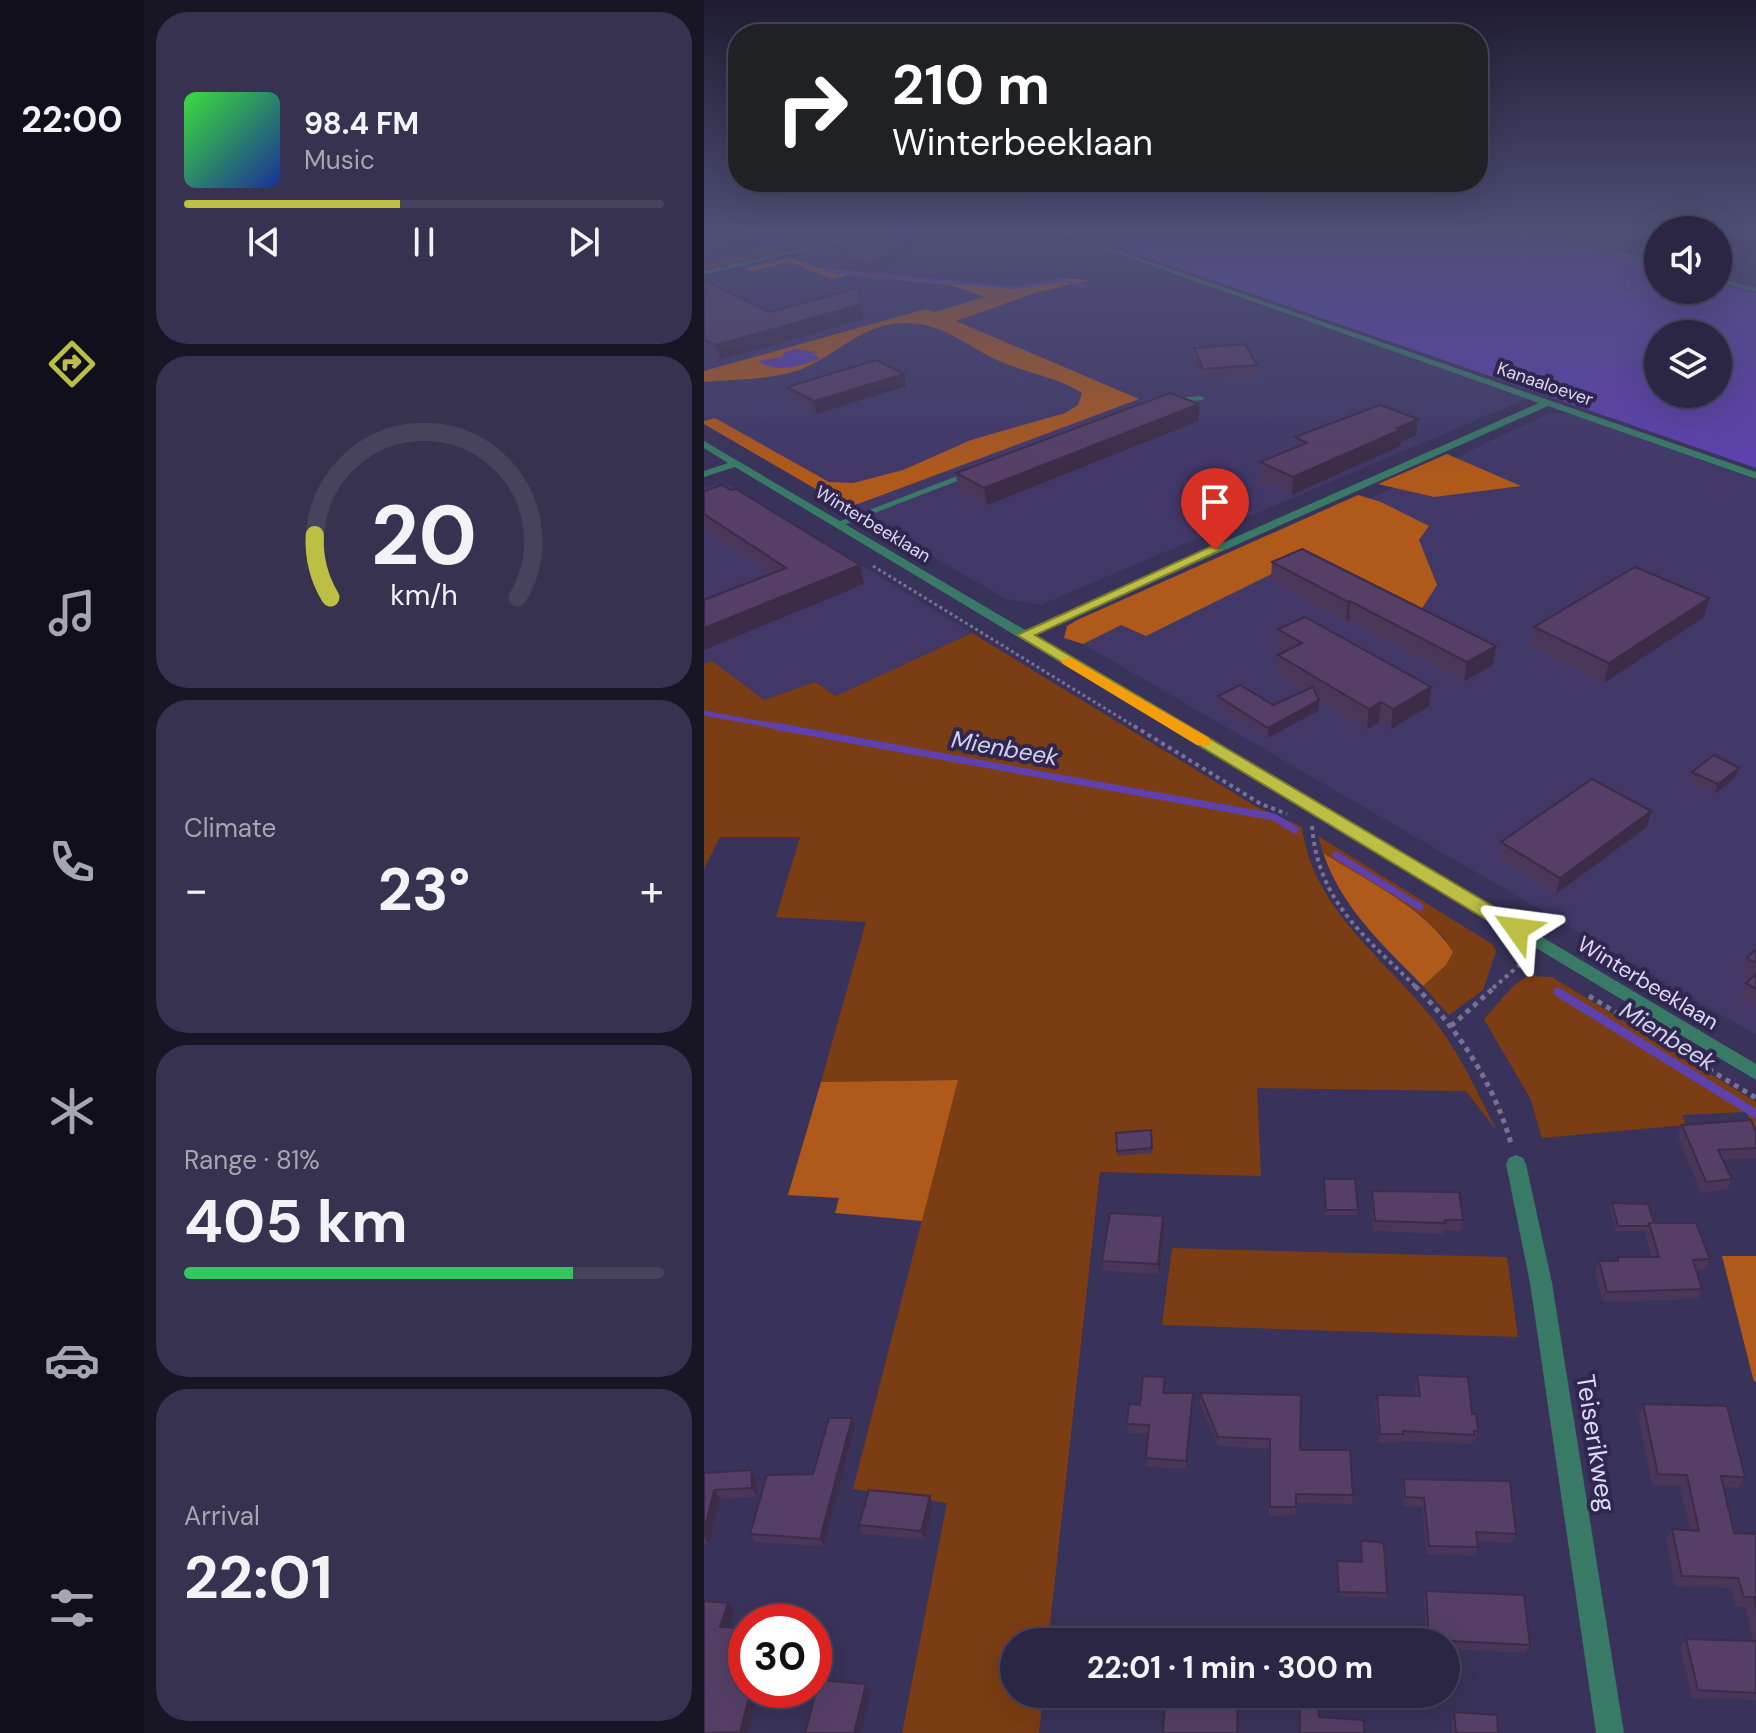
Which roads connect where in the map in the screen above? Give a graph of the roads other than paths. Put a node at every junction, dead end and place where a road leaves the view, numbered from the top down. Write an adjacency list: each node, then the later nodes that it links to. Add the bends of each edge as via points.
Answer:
1 (1284, 310): 3 (street, Kanaaloever)
2 (1200, 398): 4 (lane)
3 (1550, 402): 9 (street, Kanaaloever); 11 (street)
4 (1151, 407)
5 (704, 444): 6 (street, Winterbeeklaan)
6 (737, 463): 8 (street); 10 (street, Winterbeeklaan)
7 (980, 471): 10 (lane)
8 (704, 474)
9 (1756, 476)
10 (838, 524): 11 (street, Winterbeeklaan)
11 (1024, 635): 12 (street, Winterbeeklaan)
12 (1756, 1073)
13 (1516, 1164): 14 (street, Teiserikweg, via 1541,1283)
14 (1610, 1733)

